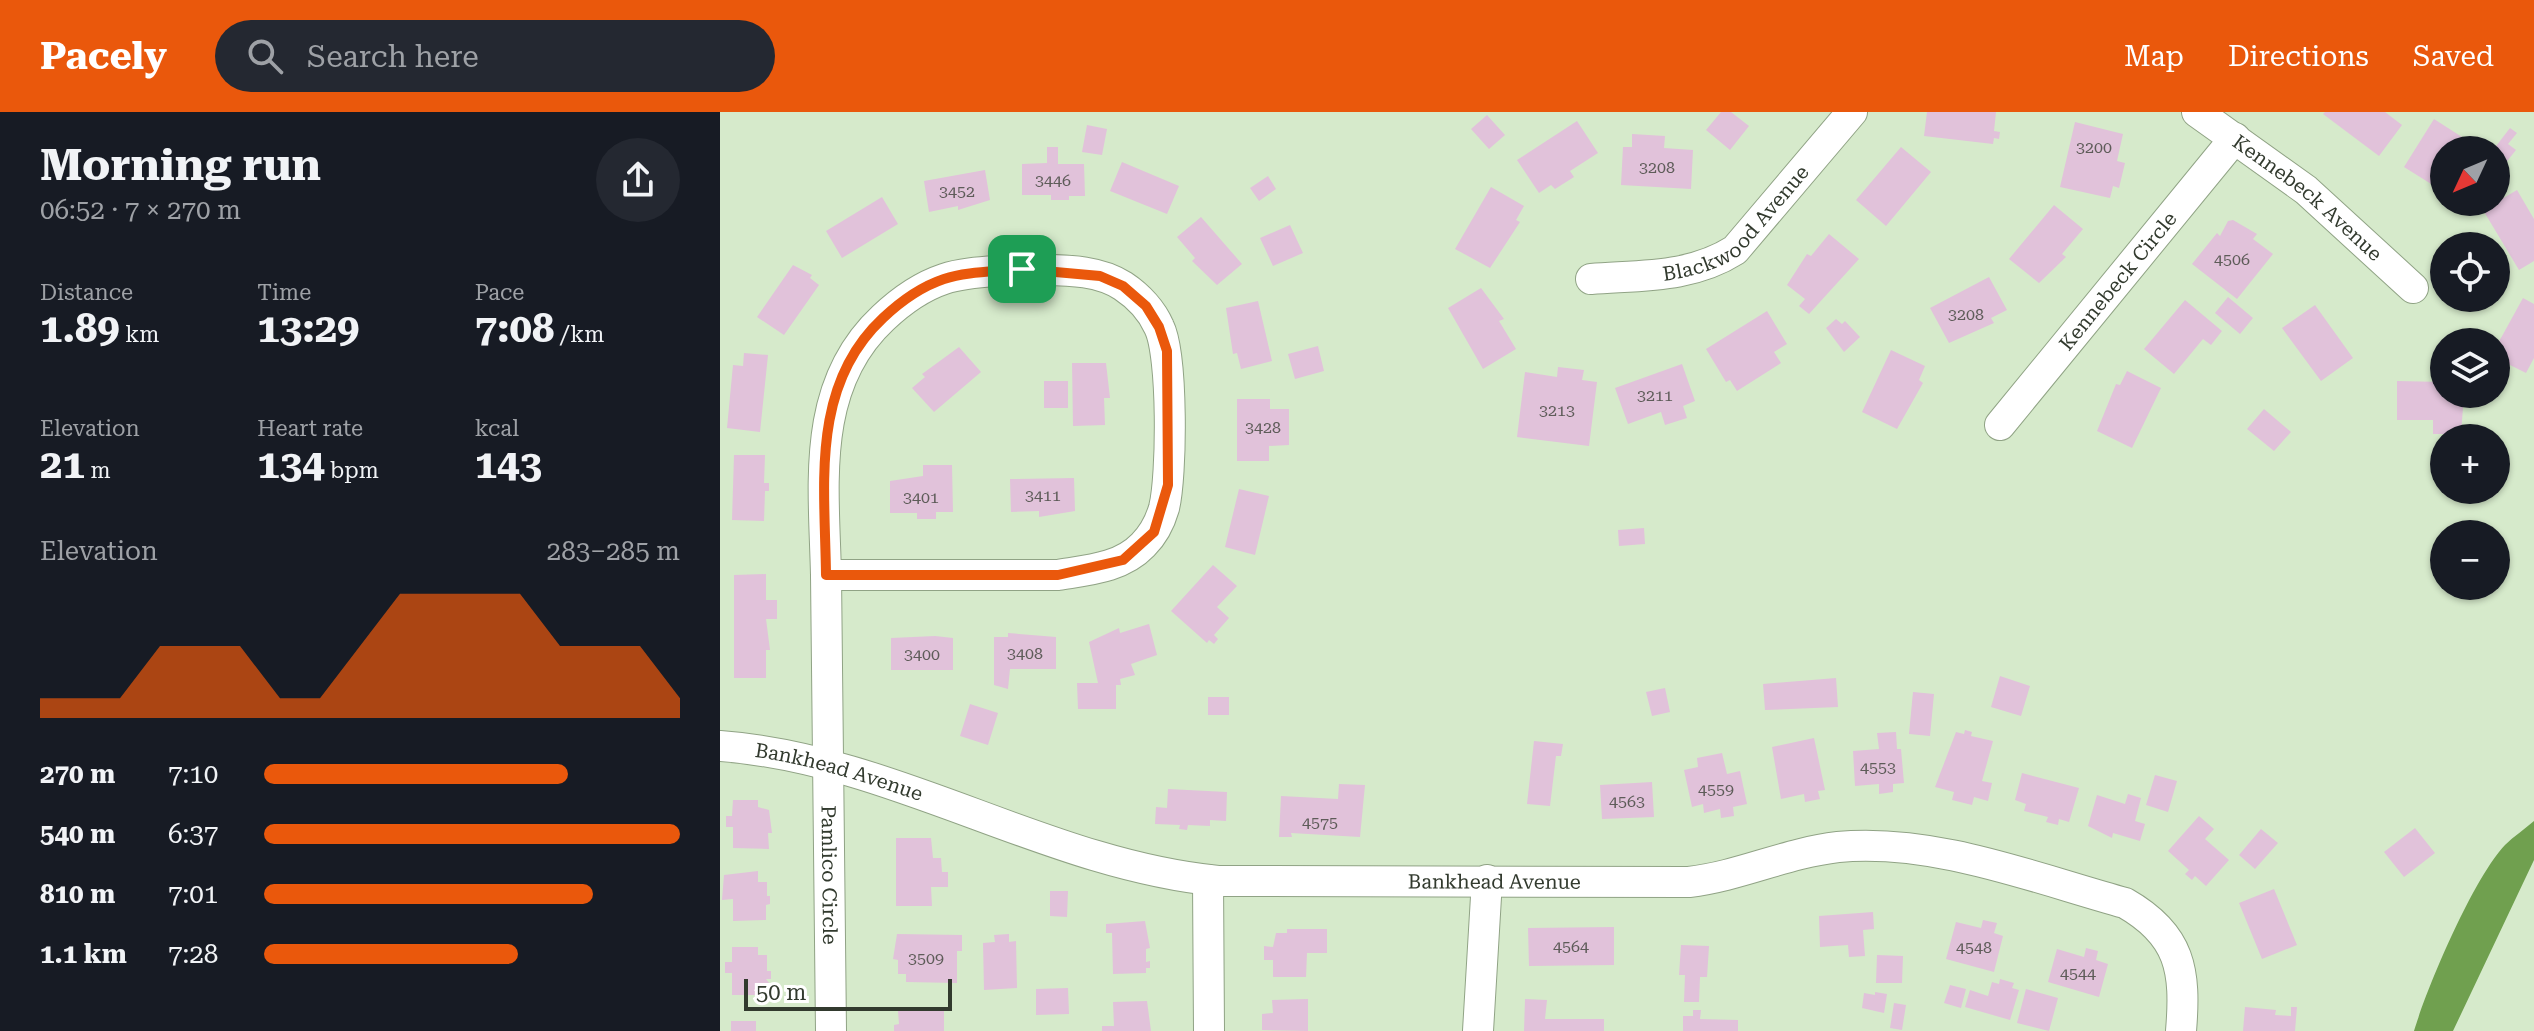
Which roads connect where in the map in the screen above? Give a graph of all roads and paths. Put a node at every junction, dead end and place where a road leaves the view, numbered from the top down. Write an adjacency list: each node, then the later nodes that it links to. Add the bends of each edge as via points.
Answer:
1 (1852, 112): 4 (street, Blackwood Avenue, via 1735,250 1690,272)
2 (2197, 112): 3 (street, Kennebeck Avenue)
3 (2235, 138): 5 (street, Kennebeck Avenue, via 2306,190); 6 (street, Kennebeck Circle)
4 (1591, 279)
5 (2413, 288)
6 (2000, 425)
7 (826, 575): 7 (street, Pamlico Circle, via 1058,575 1123,560 1142,547 1154,532 1168,485 1167,351 1146,306 1123,286 1100,276 1022,269 946,278 896,305 852,352 833,399 824,454); 9 (street, Pamlico Circle)
8 (720, 746): 9 (street, Bankhead Avenue)
9 (827, 762): 10 (street, Bankhead Avenue, via 1100,857); 12 (street, Pamlico Circle)
10 (1208, 880): 11 (street, Bankhead Avenue); 13 (street)
11 (1487, 880): 14 (street); 15 (street, Bankhead Avenue, via 1689,882 1840,847 1934,852 2125,903 2146,915 2174,949 2182,973)
12 (831, 1031)
13 (1209, 1031)
14 (1478, 1031)
15 (2181, 1031)

